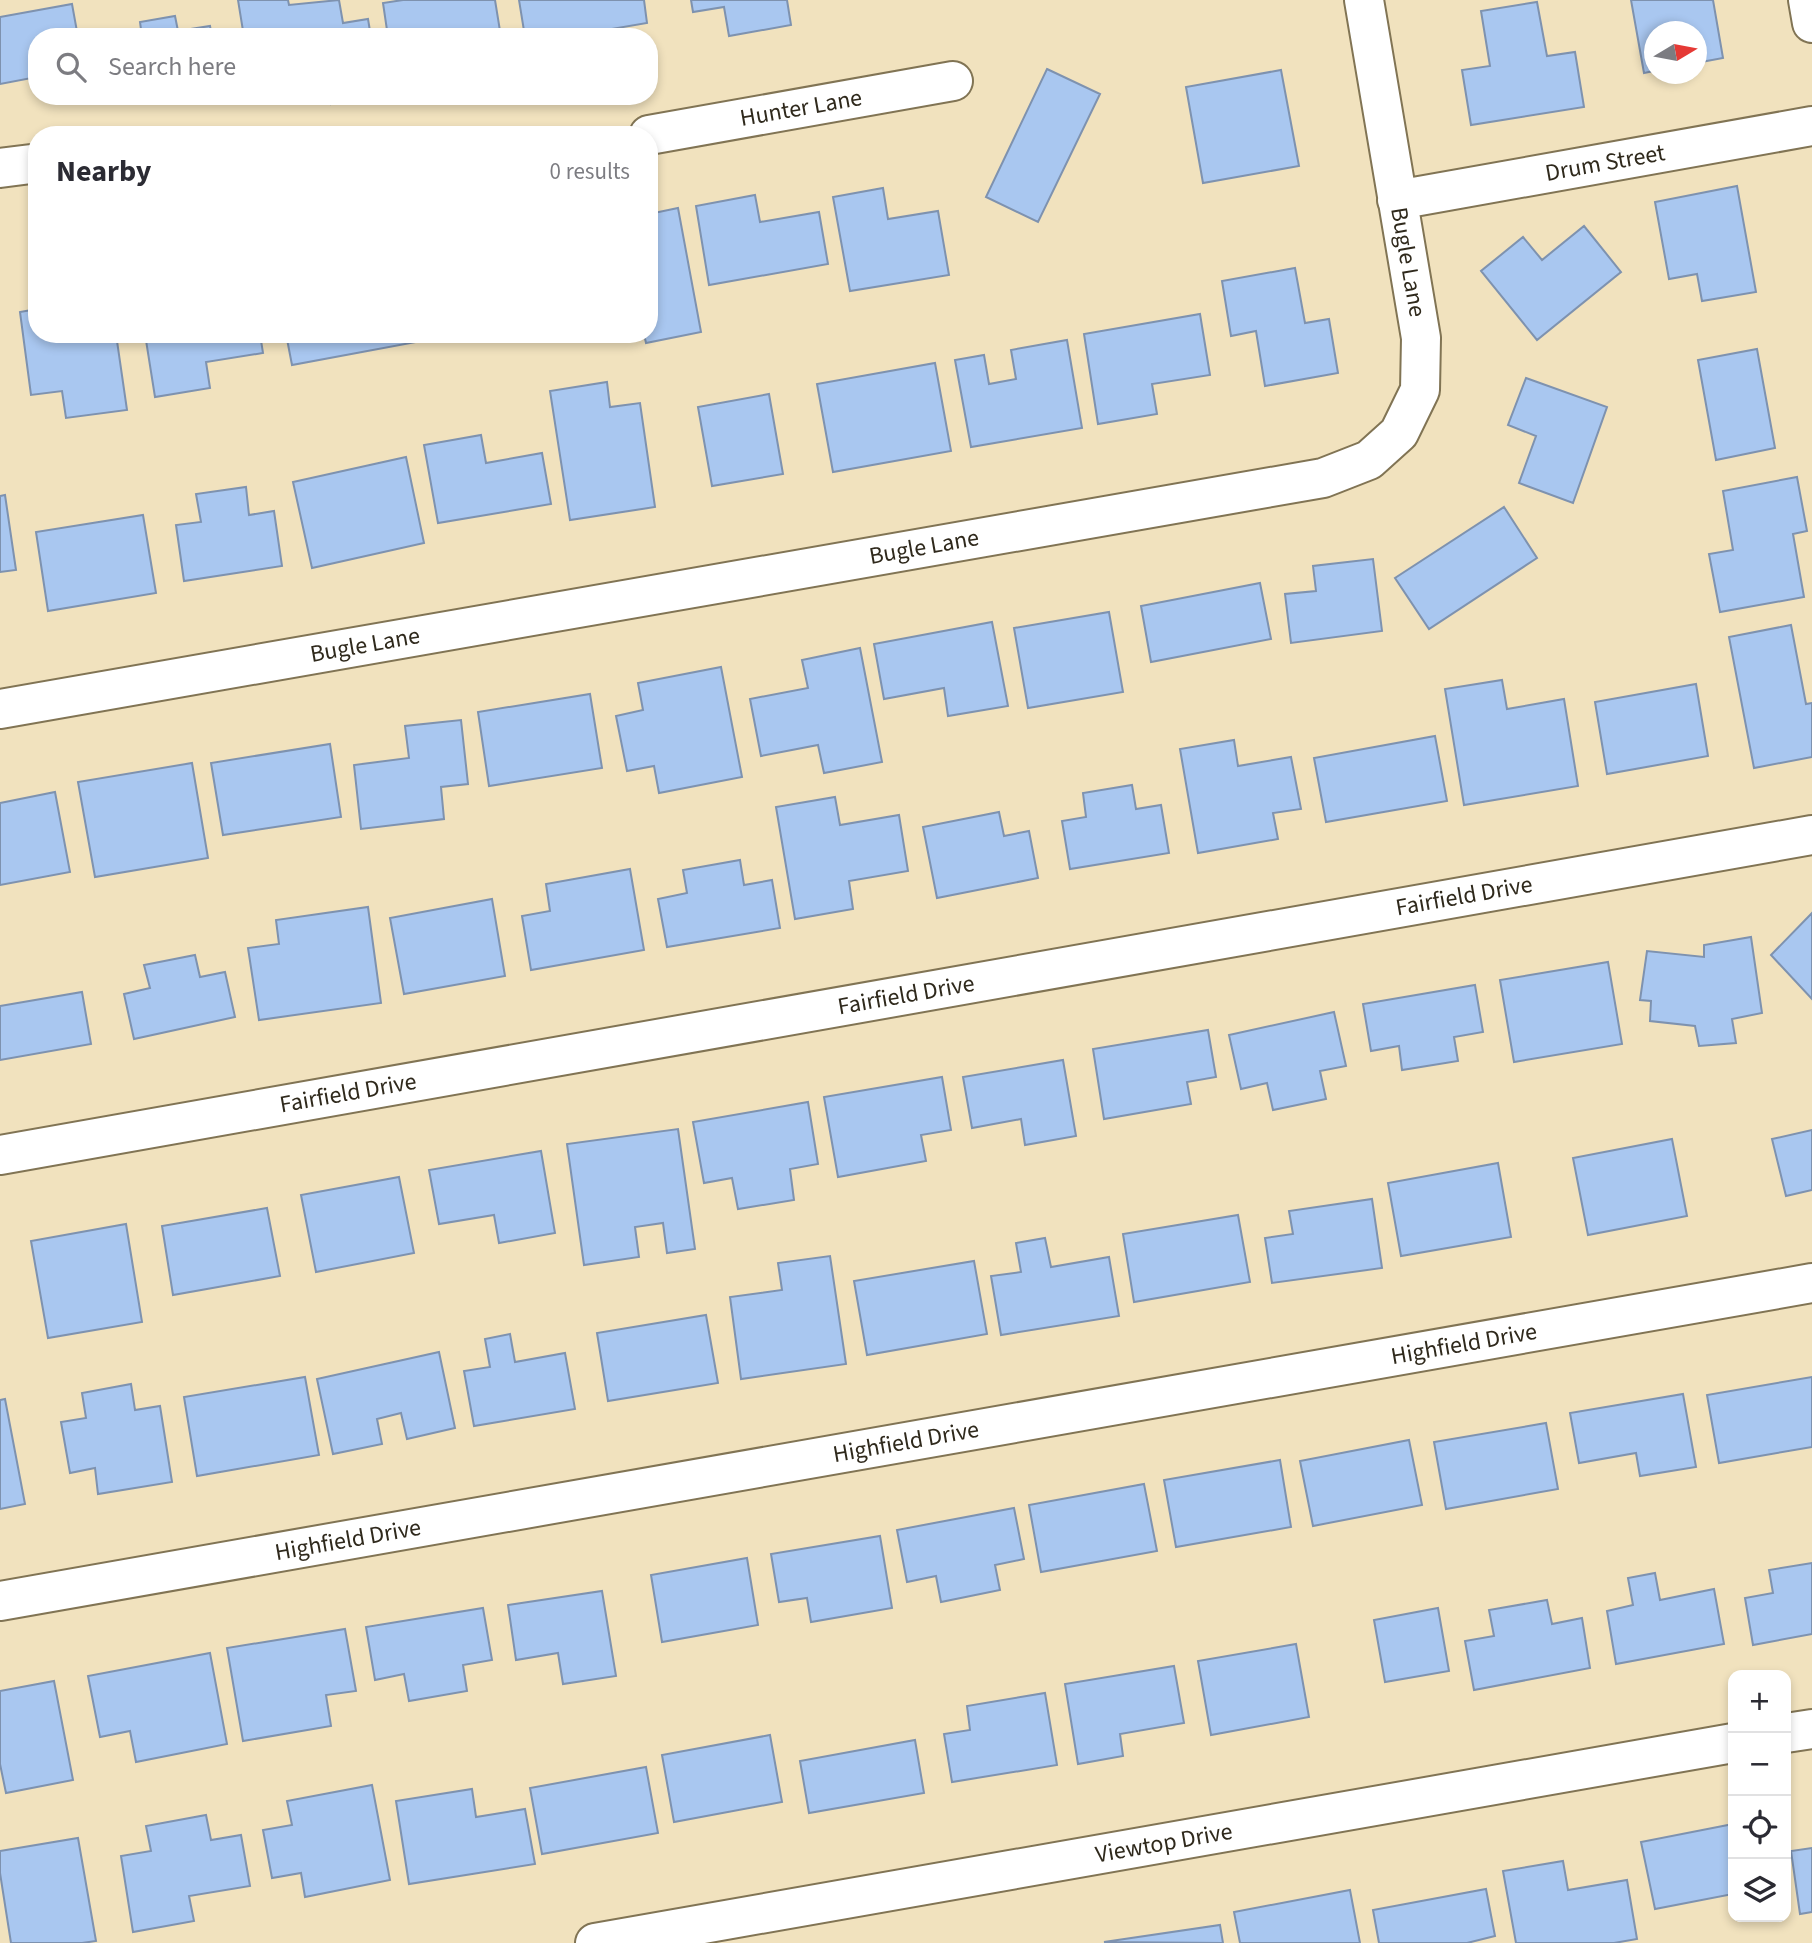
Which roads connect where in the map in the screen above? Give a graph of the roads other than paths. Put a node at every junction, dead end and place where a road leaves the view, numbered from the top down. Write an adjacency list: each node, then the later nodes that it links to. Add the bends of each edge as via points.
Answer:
1 (1364, 0): 9 (street, Bugle Lane)
2 (1808, 0): 3 (street)
3 (1812, 23)
4 (953, 81): 6 (street, Hunter Lane)
5 (1812, 126): 9 (street, Drum Street)
6 (658, 133)
7 (28, 164): 8 (street)
8 (0, 168)
9 (1397, 200): 10 (street, Bugle Lane, via 1421,338 1420,390 1399,433 1369,460 1323,478)
10 (0, 709)
11 (1812, 835): 12 (street, Fairfield Drive)
12 (0, 1155)
13 (1812, 1283): 14 (street, Highfield Drive)
14 (0, 1601)
15 (1812, 1729): 16 (street)
16 (1791, 1732)
17 (1728, 1744): 18 (street, Viewtop Drive)
18 (595, 1943)

